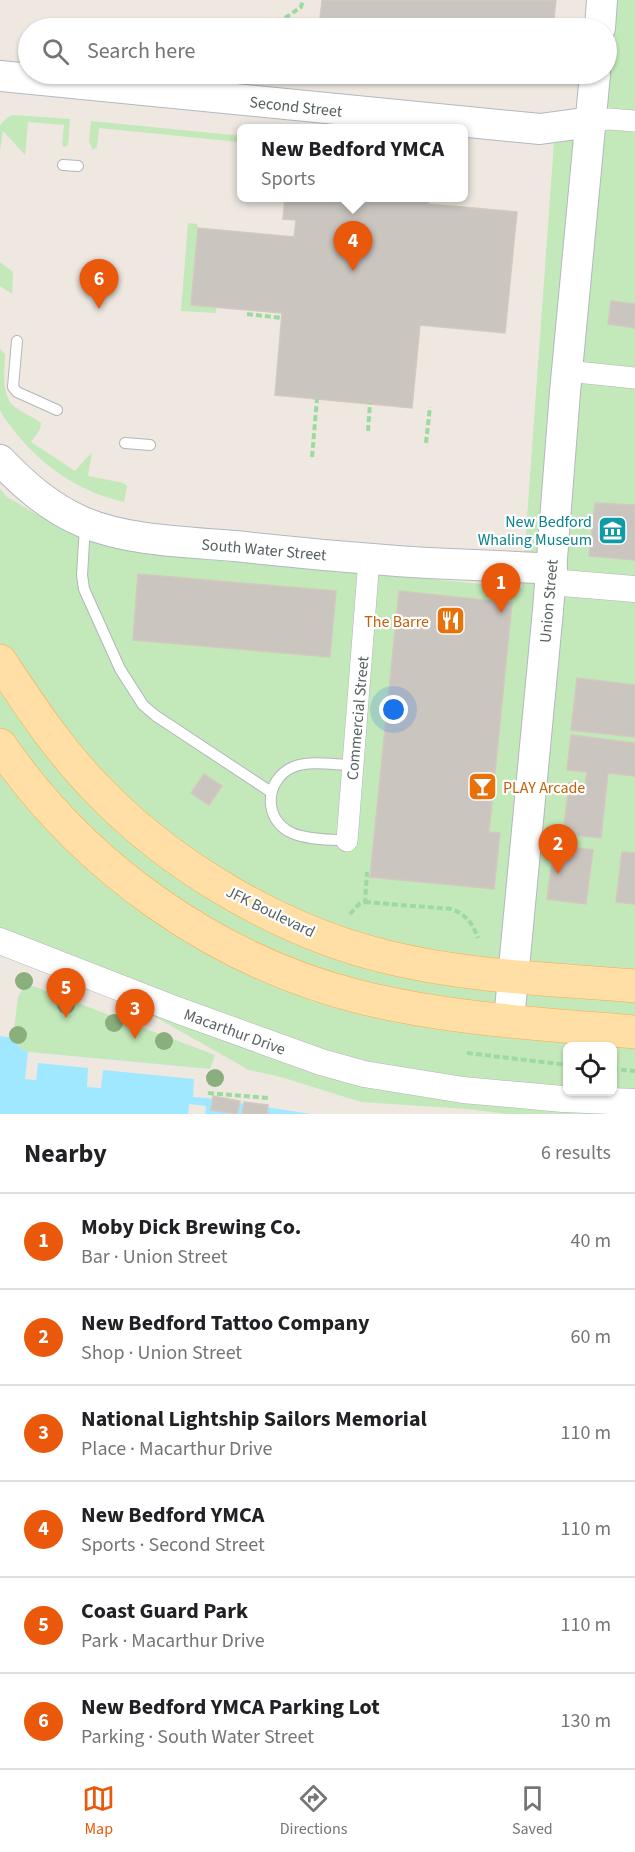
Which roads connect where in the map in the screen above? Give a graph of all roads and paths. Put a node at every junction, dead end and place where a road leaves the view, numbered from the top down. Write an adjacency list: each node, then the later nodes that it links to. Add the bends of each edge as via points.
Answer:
1 (303, 0): 3 (path, via 301,7)
2 (602, 0): 4 (main road)
3 (285, 18)
4 (601, 18)
5 (0, 76): 6 (main road, Second Street)
6 (18, 78)
7 (82, 84): 10 (main road, Second Street, via 540,129)
8 (594, 84): 10 (main road, Union Street)
9 (635, 121): 10 (street)
10 (591, 122): 16 (main road, Union Street)
11 (63, 165): 12 (lane)
12 (78, 166)
13 (247, 315): 14 (path)
14 (282, 318)
15 (17, 340): 21 (lane, via 13,387)
16 (567, 371): 17 (street); 30 (main road, Union Street)
17 (635, 378)
18 (317, 399): 26 (path)
19 (370, 403): 22 (path)
20 (430, 407): 24 (path)
21 (57, 410)
22 (368, 431)
23 (125, 443): 25 (lane)
24 (426, 443)
25 (150, 445)
26 (312, 457)
27 (0, 460): 28 (main road, South Water Street, via 45,502)
28 (85, 523): 29 (main road, South Water Street, via 166,540); 35 (lane, via 84,589 120,669 143,705)
29 (369, 559): 30 (main road, South Water Street); 34 (street, Commercial Street)
30 (551, 575): 31 (street); 42 (main road, Union Street)
31 (635, 589)
32 (0, 661): 42 (main road, JFK Boulevard, via 43,725 99,792 167,851 239,899 310,931 387,957)
33 (0, 745): 44 (main road, via 48,808 78,839 139,890 205,933 285,972 356,996)
34 (353, 765): 35 (lane, via 293,767 275,780); 36 (street, Commercial Street)
35 (270, 792): 36 (lane, via 271,805 281,826 307,837)
36 (347, 841)
37 (367, 872): 38 (path)
38 (364, 902): 39 (path); 40 (path, via 451,909 469,919)
39 (350, 914)
40 (478, 938)
41 (0, 941): 52 (street, Macarthur Drive, via 177,1010 364,1074 478,1091)
42 (513, 976): 43 (main road, JFK Boulevard); 44 (main road, Union Street)
43 (635, 986)
44 (508, 1020): 45 (main road)
45 (635, 1032)
46 (467, 1053): 47 (path)
47 (563, 1065)
48 (617, 1069): 49 (path)
49 (635, 1071)
50 (208, 1092): 51 (path)
51 (269, 1098)
52 (635, 1102): 53 (lane)
53 (628, 1114)

